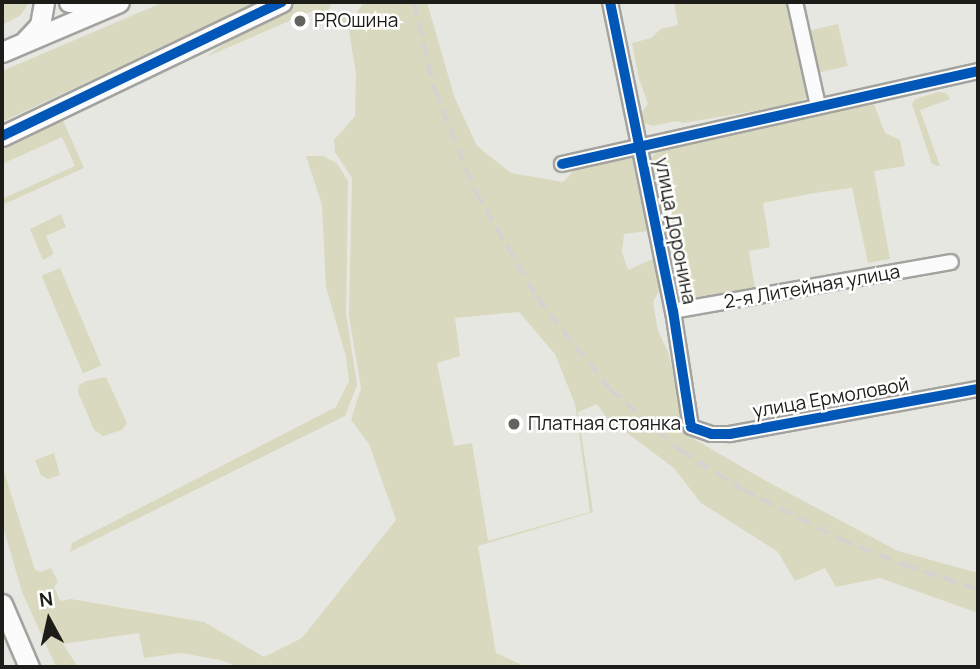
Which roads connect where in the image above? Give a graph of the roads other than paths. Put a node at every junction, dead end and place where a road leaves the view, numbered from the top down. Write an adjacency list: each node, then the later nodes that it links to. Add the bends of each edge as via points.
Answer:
1 (44, 2): 8 (street, via 40,25)
2 (69, 2): 3 (street)
3 (114, 2)
4 (119, 2): 8 (street)
5 (282, 2): 12 (street)
6 (610, 2): 13 (street, улица Доронина)
7 (795, 2): 11 (street)
8 (22, 43): 9 (street)
9 (2, 52)
10 (978, 71): 11 (street)
11 (818, 106): 13 (street)
12 (2, 136)
13 (640, 146): 14 (street); 16 (street, улица Доронина)
14 (562, 164)
15 (951, 262): 16 (street, 2-я Литейная улица)
16 (673, 311): 18 (street, улица Доронина)
17 (978, 389): 18 (street, улица Ермоловой, via 730,434)
18 (691, 427)
19 (2, 604): 20 (street)
20 (29, 667)

